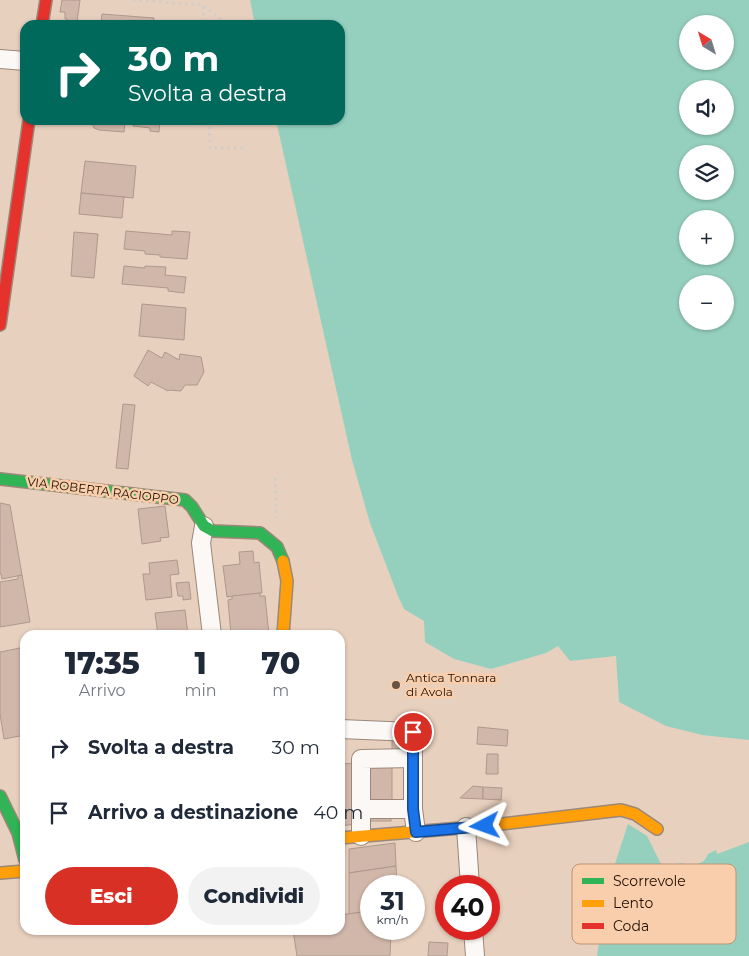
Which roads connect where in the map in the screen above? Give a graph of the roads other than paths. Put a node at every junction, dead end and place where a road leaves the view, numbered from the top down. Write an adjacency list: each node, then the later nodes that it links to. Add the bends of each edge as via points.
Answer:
1 (46, 0): 2 (street)
2 (43, 20)
3 (0, 58): 4 (street)
4 (20, 60)
5 (28, 125): 6 (street)
6 (0, 325)
7 (0, 479): 8 (street, VIA ROBERTA RACIOPPO, via 185,500)
8 (204, 526): 9 (street, via 201,543); 10 (street, via 213,531 260,533 276,546 282,556 287,581)
9 (211, 630)
10 (283, 630)
11 (345, 729): 12 (street, via 413,732)
12 (413, 758): 14 (street, via 361,759); 15 (street)
13 (0, 796): 21 (street)
14 (361, 809): 15 (street); 19 (street)
15 (413, 809): 18 (street)
16 (466, 827): 17 (street, via 621,810 635,814); 18 (street); 24 (street)
17 (657, 829)
18 (416, 832): 19 (street)
19 (361, 836): 20 (street)
20 (345, 838)
21 (20, 841)
22 (20, 871): 23 (street)
23 (0, 873)
24 (469, 875)
25 (474, 940): 26 (street)
26 (475, 956)

